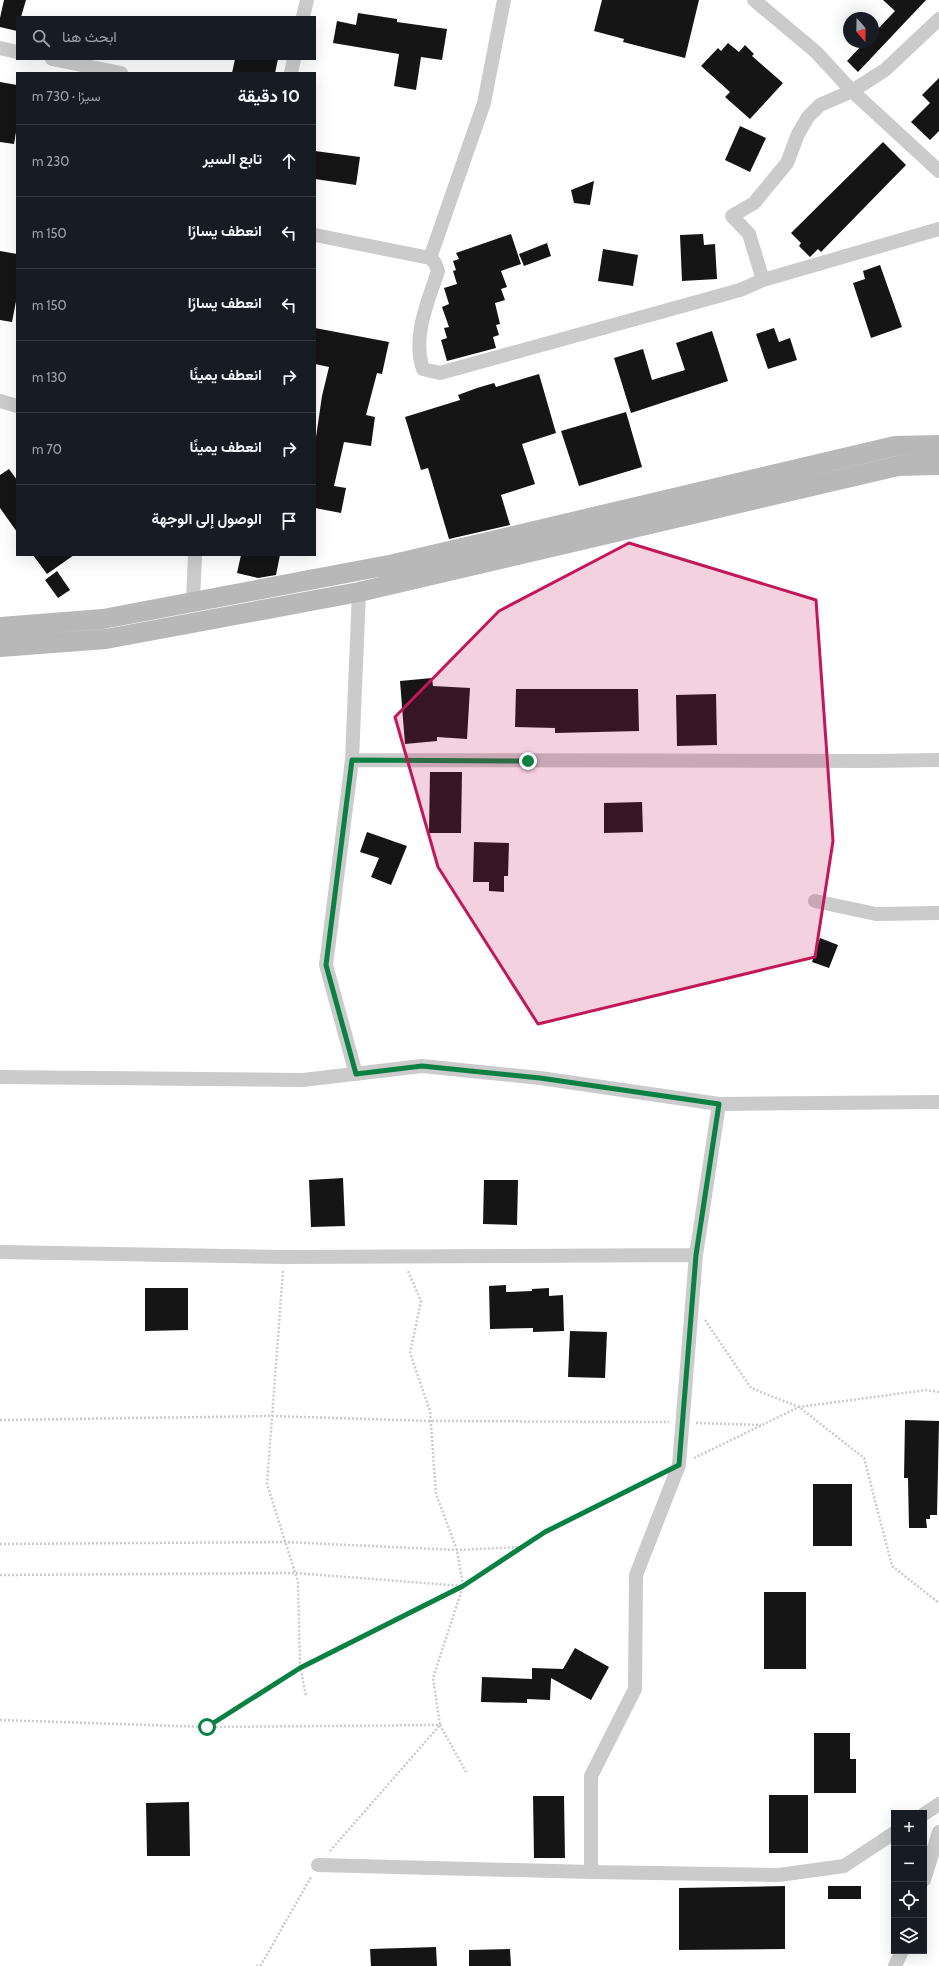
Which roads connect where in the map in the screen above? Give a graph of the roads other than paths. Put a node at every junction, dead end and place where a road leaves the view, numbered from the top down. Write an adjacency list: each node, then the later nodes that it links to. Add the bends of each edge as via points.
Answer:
1 (307, 0): 4 (street)
2 (504, 0): 16 (street, via 484,103)
3 (754, 0): 12 (street, via 816,52)
4 (303, 16)
5 (939, 19): 12 (street, via 885,70)
6 (0, 48): 7 (street)
7 (16, 52)
8 (57, 60): 10 (street)
9 (294, 60): 11 (street)
10 (111, 72)
11 (290, 72)
12 (852, 91): 13 (street); 17 (street, via 820,105 808,117 798,134 787,163 754,203 732,216 749,234)
13 (939, 171)
14 (939, 228): 17 (street)
15 (316, 235): 16 (street)
16 (430, 258): 17 (street, via 438,271 421,326 419,357 423,369 440,373 740,290)
17 (763, 280)
18 (1, 402): 19 (street)
19 (16, 406)
20 (939, 445): 24 (street, via 895,446 394,564)
21 (939, 465): 23 (street, via 898,466)
22 (195, 556): 24 (street)
23 (359, 592): 26 (street, via 106,639); 27 (street)
24 (193, 602): 25 (street, via 103,619)
25 (0, 627)
26 (0, 647)
27 (352, 760): 28 (street); 31 (street, via 326,965)
28 (939, 760)
29 (815, 901): 30 (street, via 876,914)
30 (939, 914)
31 (356, 1074): 32 (street, via 302,1080); 34 (street, via 422,1066 540,1078)
32 (0, 1077)
33 (939, 1102): 34 (street)
34 (719, 1104): 36 (street)
35 (0, 1252): 36 (street, via 284,1257)
36 (696, 1255): 43 (street, via 679,1465 636,1575 635,1689 591,1776)
37 (939, 1804): 38 (street)
38 (927, 1812)
39 (939, 1832): 42 (street)
40 (891, 1835): 43 (street, via 844,1866 779,1875)
41 (318, 1865): 43 (street)
42 (927, 1870)
43 (590, 1872)
44 (901, 1954): 45 (street)
45 (895, 1966)

